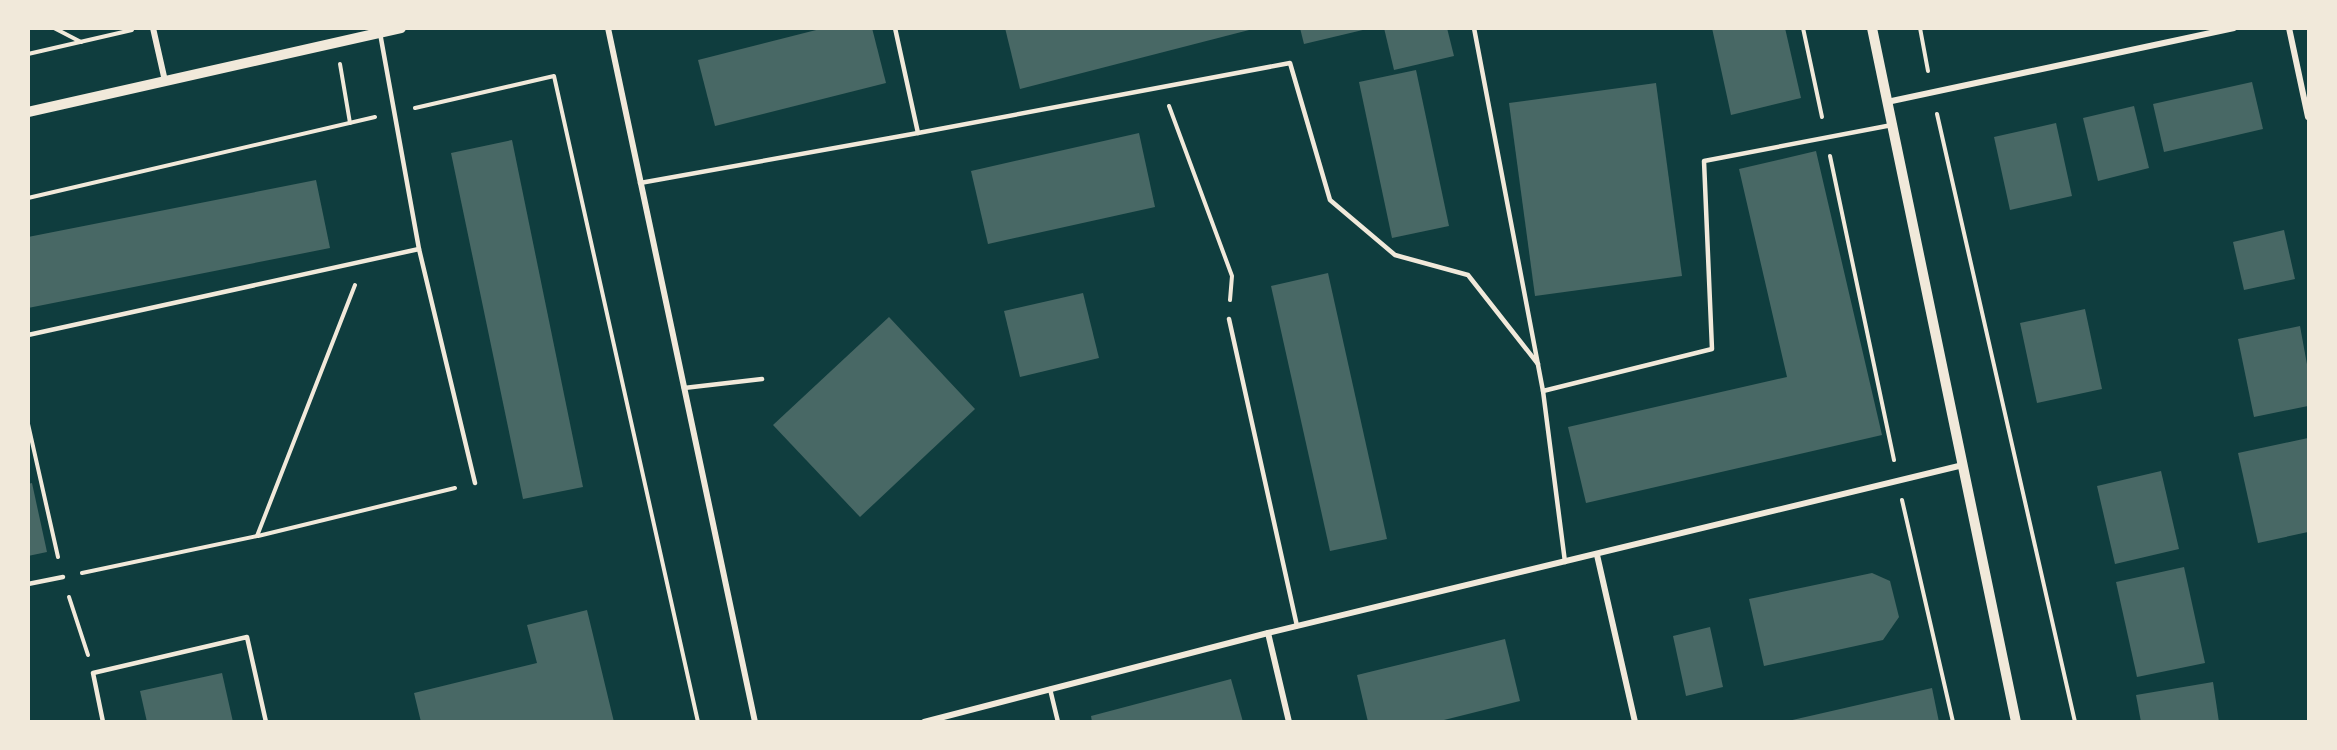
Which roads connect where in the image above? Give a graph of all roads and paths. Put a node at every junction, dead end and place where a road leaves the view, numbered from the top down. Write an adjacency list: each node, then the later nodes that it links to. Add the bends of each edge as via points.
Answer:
1 (54, 28): 14 (path)
2 (139, 28): 14 (path)
3 (153, 28): 17 (street)
4 (401, 28): 13 (street)
5 (609, 28): 28 (street)
6 (895, 28): 26 (lane)
7 (1474, 28): 34 (lane)
8 (1803, 28): 27 (path)
9 (1872, 28): 20 (street)
10 (1920, 28): 19 (path)
11 (2234, 28): 19 (street)
12 (2289, 28): 23 (street)
13 (380, 33): 15 (street); 22 (lane)
14 (81, 42): 16 (path)
15 (337, 43): 17 (street); 24 (path)
16 (28, 54)
17 (165, 81): 21 (street)
18 (1162, 87): 26 (lane); 32 (path, via 1232,276); 34 (lane, via 1290,63 1329,200 1395,255 1468,275)
19 (1932, 92): 20 (street); 61 (path)
20 (1887, 102): 25 (street)
21 (28, 112)
22 (393, 113): 24 (path); 30 (lane); 53 (path, via 554,76)
23 (2308, 117)
24 (350, 123): 29 (path)
25 (1892, 125): 27 (lane); 39 (street)
26 (918, 133): 28 (lane)
27 (1826, 136): 37 (lane, via 1704,161 1712,349); 40 (path)
28 (640, 183): 36 (street)
29 (28, 198)
30 (419, 249): 31 (lane); 41 (lane)
31 (364, 262): 33 (lane); 42 (path)
32 (1229, 319): 47 (lane)
33 (28, 335)
34 (1538, 364): 37 (lane)
35 (762, 379): 36 (lane)
36 (684, 388): 54 (street)
37 (1543, 391): 44 (lane)
38 (28, 424): 45 (path)
39 (1963, 465): 40 (street); 60 (street)
40 (1898, 481): 43 (street); 59 (path)
41 (475, 483): 42 (path)
42 (257, 536): 45 (path)
43 (1597, 555): 44 (street); 58 (street)
44 (1565, 562): 47 (street)
45 (63, 577): 46 (lane); 49 (path)
46 (28, 584)
47 (1297, 626): 48 (street)
48 (1268, 633): 50 (street); 57 (street)
49 (93, 673): 51 (lane); 52 (lane, via 247,637)
50 (1050, 689): 55 (street); 56 (lane)
51 (103, 722)
52 (266, 722)
53 (698, 722)
54 (755, 722)
55 (924, 722)
56 (1058, 722)
57 (1289, 722)
58 (1635, 722)
59 (1953, 722)
60 (2016, 722)
61 (2075, 722)

